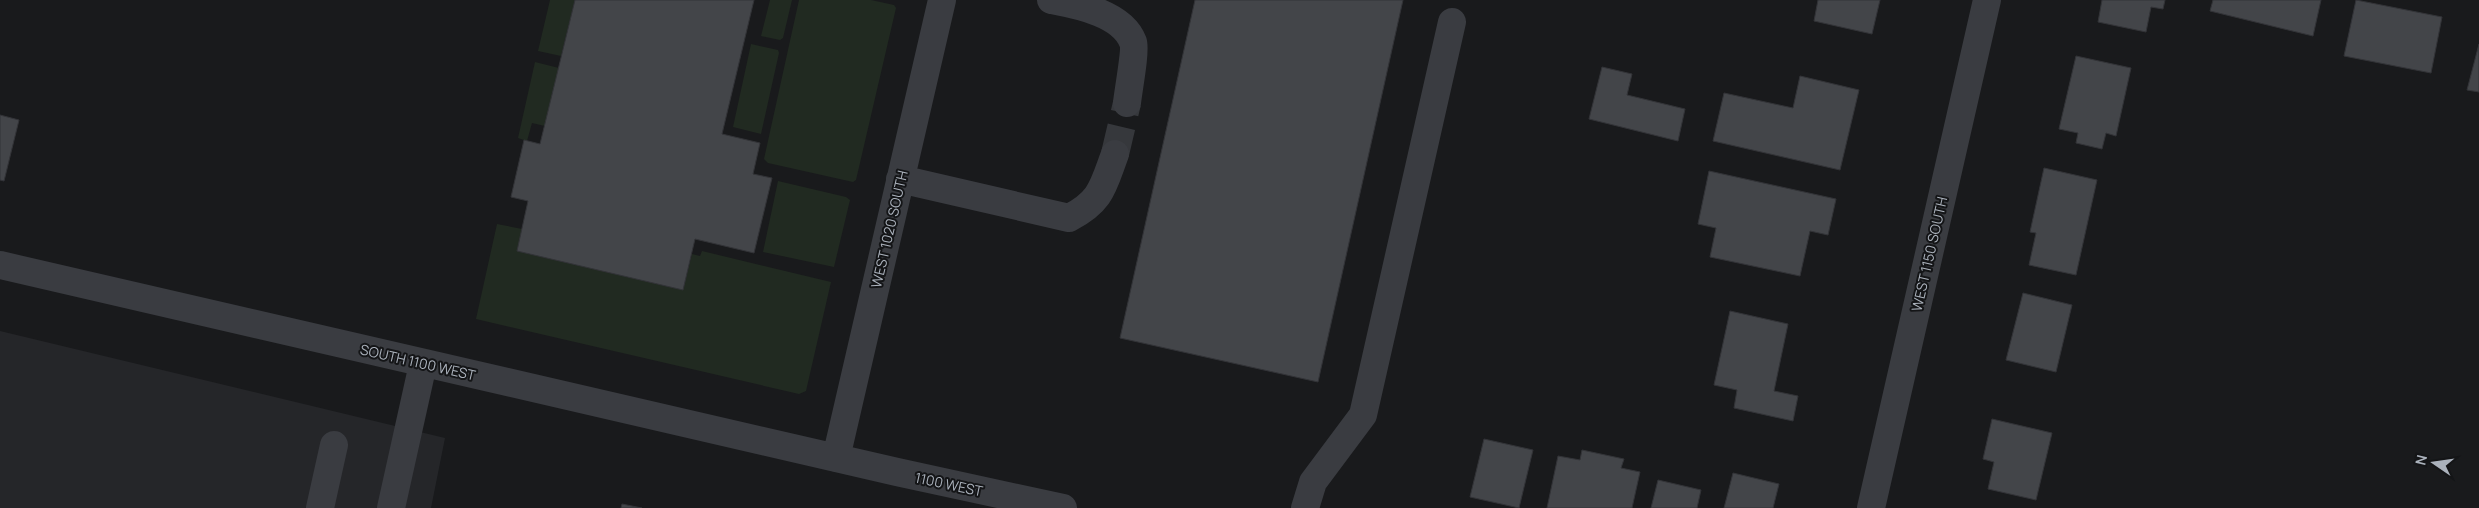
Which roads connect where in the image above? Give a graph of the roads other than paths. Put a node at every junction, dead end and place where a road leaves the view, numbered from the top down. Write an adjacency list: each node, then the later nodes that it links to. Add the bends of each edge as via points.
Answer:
1 (942, 0): 7 (street, WEST 1020 SOUTH)
2 (1050, 0): 5 (street, via 1078,6 1109,18 1125,29 1134,43)
3 (1987, 0): 16 (street, WEST 1150 SOUTH)
4 (1452, 22): 15 (street, via 1362,415 1313,482)
5 (1127, 103)
6 (1115, 154): 7 (street, via 1099,196 1069,218)
7 (900, 179): 11 (street, WEST 1020 SOUTH)
8 (0, 266): 9 (street, SOUTH 1100 WEST)
9 (423, 364): 11 (street, SOUTH 1100 WEST); 13 (street)
10 (334, 445): 12 (street)
11 (836, 458): 14 (street, 1100 WEST)
12 (320, 508)
13 (391, 508)
14 (1063, 508)
15 (1305, 508)
16 (1871, 508)

